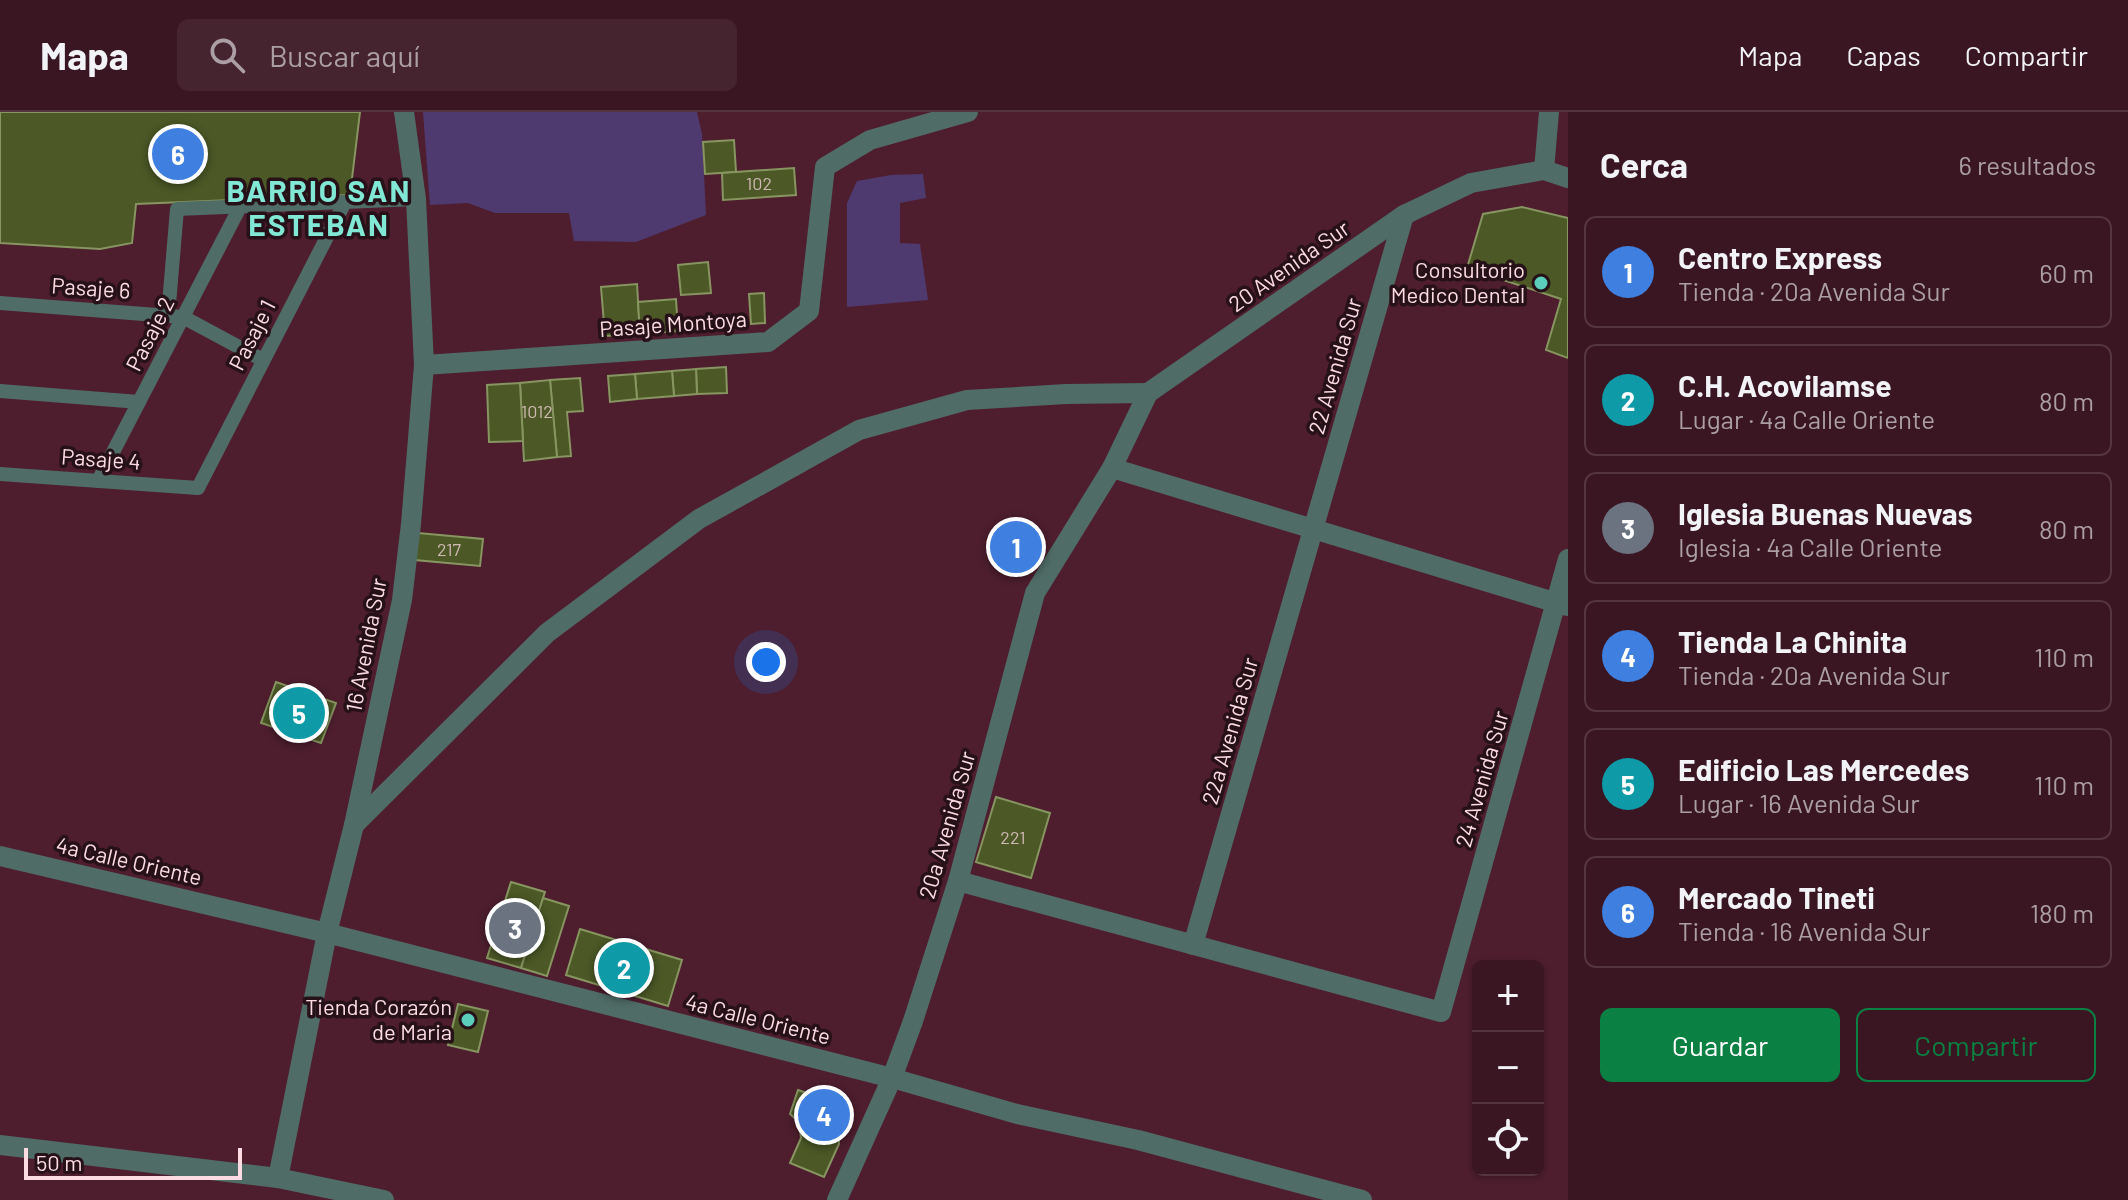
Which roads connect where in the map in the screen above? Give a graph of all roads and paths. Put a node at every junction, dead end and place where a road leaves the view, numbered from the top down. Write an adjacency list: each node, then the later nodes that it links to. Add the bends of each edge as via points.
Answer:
1 (404, 112): 6 (street, 16 Avenida Sur)
2 (968, 112): 13 (street, Pasaje Montoya, via 870,140 825,167 809,311 768,342)
3 (1549, 112): 4 (street)
4 (1544, 170): 5 (street); 9 (street, 20 Avenida Sur, via 1471,183)
5 (1568, 178)
6 (416, 199): 7 (lane); 13 (street, 16 Avenida Sur)
7 (345, 202): 8 (lane); 12 (lane, Pasaje 1)
8 (240, 207): 11 (lane, Pasaje 2); 11 (lane, via 177,209)
9 (1404, 215): 15 (street, 20 Avenida Sur); 21 (street, 22 Avenida Sur)
10 (0, 303): 11 (lane, Pasaje 6)
11 (176, 317): 12 (lane, Pasaje 6); 16 (lane, Pasaje 2)
12 (263, 360): 20 (lane, Pasaje 1)
13 (424, 365): 24 (street, 16 Avenida Sur, via 402,600)
14 (0, 391): 16 (lane)
15 (1148, 393): 17 (street, 20 Avenida Sur); 24 (street, via 967,400 859,430 699,519 547,633)
16 (139, 402): 19 (lane, Pasaje 2)
17 (1112, 468): 21 (street); 26 (street, 20a Avenida Sur, via 1035,593)
18 (0, 474): 19 (lane, Pasaje 4)
19 (98, 481): 20 (lane, Pasaje 4)
20 (198, 488)
21 (1312, 530): 23 (street); 28 (street, 22a Avenida Sur)
22 (1568, 559): 23 (street, 24 Avenida Sur)
23 (1562, 605): 28 (street, 24 Avenida Sur, via 1441,1012)
24 (354, 825): 27 (street, 16 Avenida Sur)
25 (0, 856): 27 (street, 4a Calle Oriente)
26 (958, 881): 28 (street); 29 (street, 20a Avenida Sur)
27 (327, 933): 29 (street, 4a Calle Oriente); 31 (street, 16 Avenida Sur)
28 (1193, 945)
29 (892, 1078): 32 (street, 4a Calle Oriente, via 1017,1114 1138,1140); 34 (street, 20a Avenida Sur)
30 (0, 1145): 31 (street)
31 (278, 1178): 33 (street)
32 (1307, 1193): 35 (street, 4a Calle Oriente)
33 (384, 1200)
34 (837, 1200)
35 (1362, 1200)

